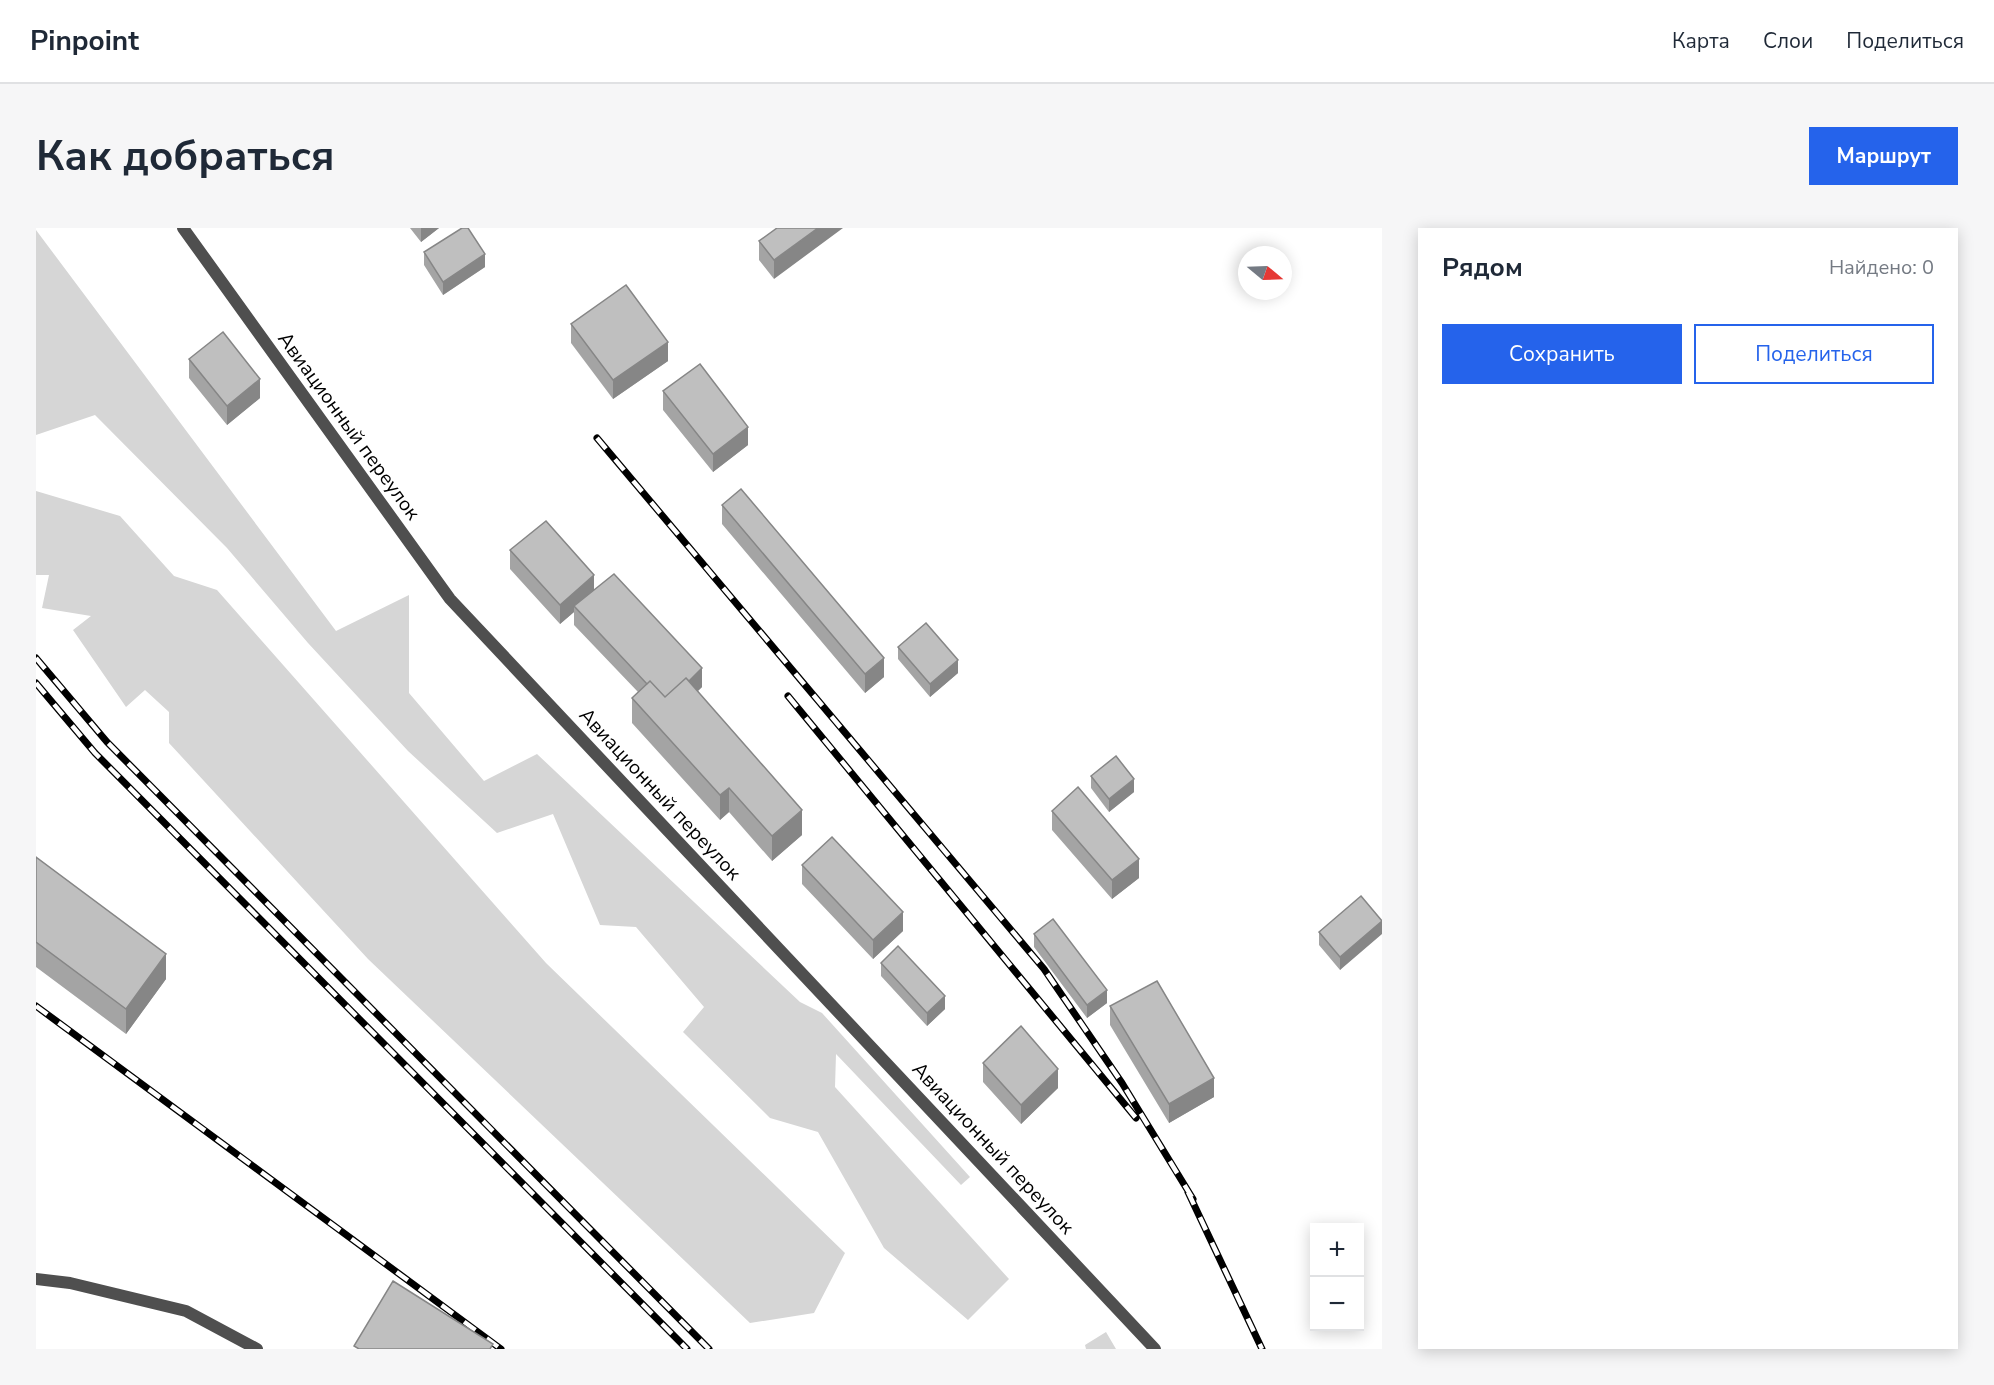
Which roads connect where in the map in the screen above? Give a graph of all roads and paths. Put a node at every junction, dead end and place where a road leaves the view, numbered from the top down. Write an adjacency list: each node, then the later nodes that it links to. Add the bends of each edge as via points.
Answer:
1 (183, 228): 4 (street, Авиационный переулок, via 450,599)
2 (36, 1279): 3 (street, via 70,1283 186,1311)
3 (257, 1349)
4 (1155, 1349)

